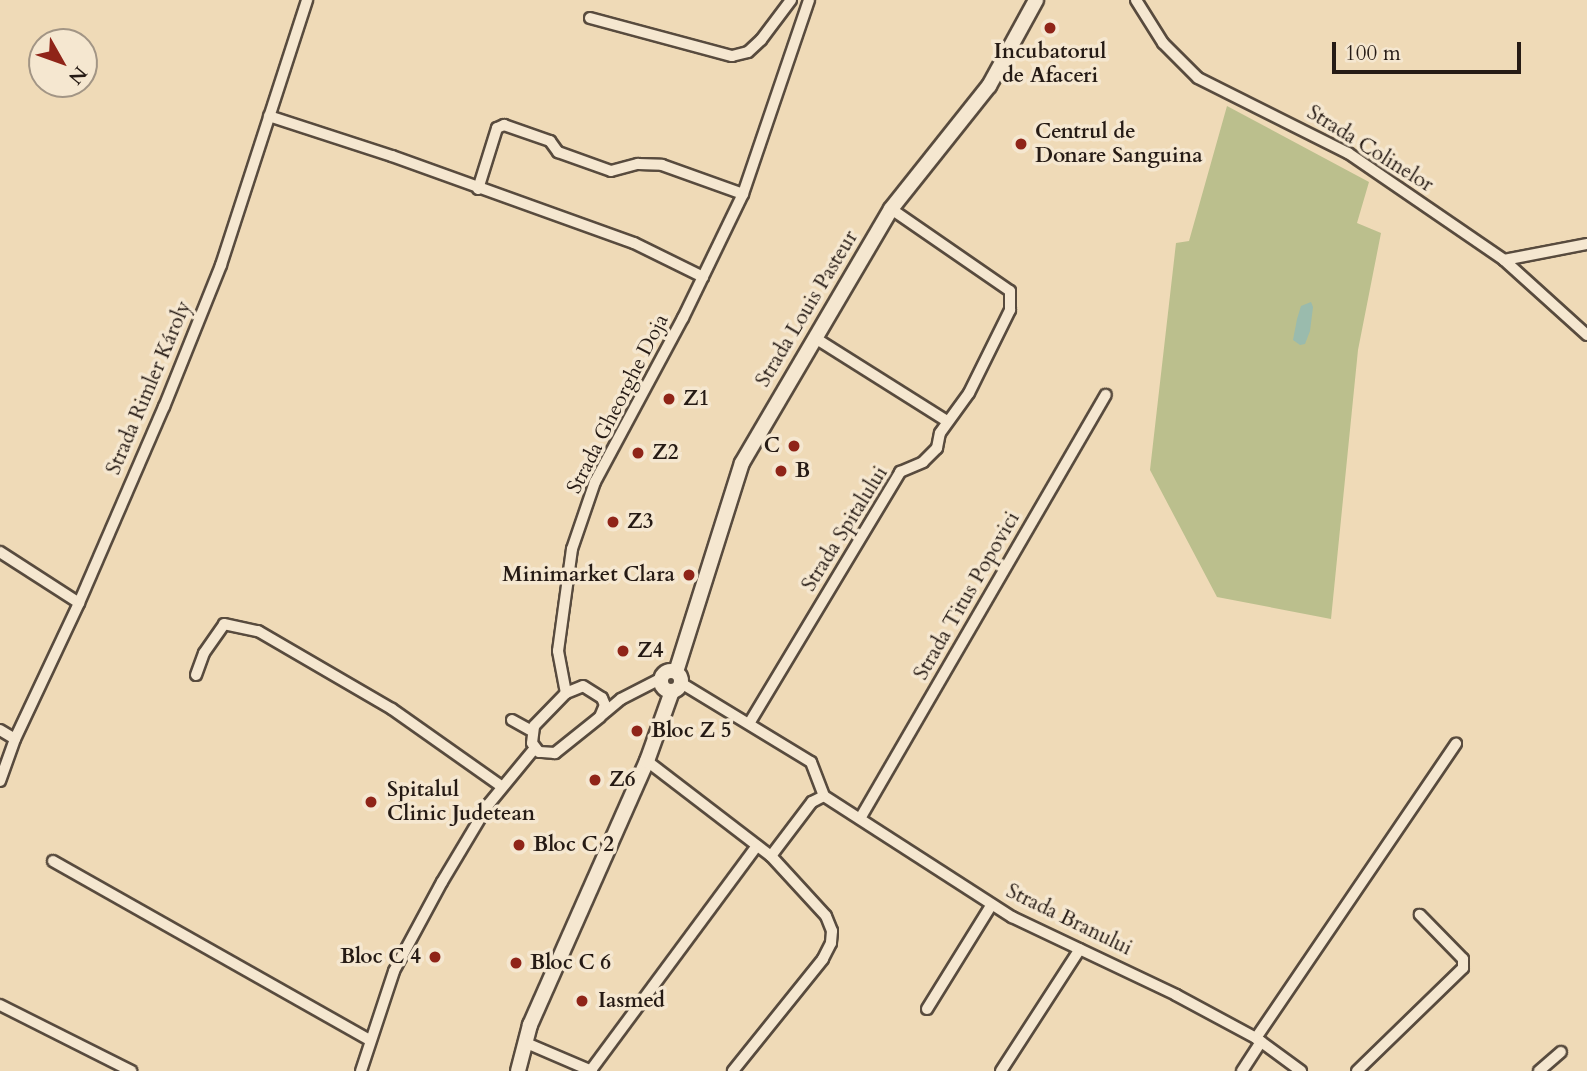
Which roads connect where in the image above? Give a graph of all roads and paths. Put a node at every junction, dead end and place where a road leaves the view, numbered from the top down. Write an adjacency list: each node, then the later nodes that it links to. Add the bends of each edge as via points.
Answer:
1 (307, 0): 7 (street, Strada Rimler Károly)
2 (791, 0): 6 (street, via 761,40 748,52 732,56)
3 (809, 0): 9 (street, Strada Gheorghe Doja)
4 (1036, 0): 10 (main road, Strada Louis Pasteur, via 989,86)
5 (1136, 0): 12 (street, Strada Colinelor, via 1163,43 1198,78 1348,153)
6 (590, 18)
7 (269, 117): 8 (street); 19 (street, Strada Rimler Károly, via 221,265)
8 (478, 189): 9 (street, via 497,128 504,125 611,171 638,164 662,165); 13 (street, via 634,243)
9 (743, 194): 13 (street, Strada Gheorghe Doja)
10 (891, 209): 15 (main road, Strada Louis Pasteur); 17 (street, Strada Spitalului, via 1010,291 1010,310 970,393)
11 (1587, 244): 12 (street)
12 (1504, 260): 14 (street, Strada Colinelor)
13 (704, 277): 21 (street, Strada Gheorghe Doja, via 595,482 572,549 558,651)
14 (1587, 335)
15 (815, 338): 17 (street); 23 (main road, Strada Louis Pasteur, via 742,463)
16 (1106, 395): 40 (street, Strada Titus Popovici)
17 (947, 421): 30 (street, Strada Spitalului, via 930,457 900,472)
18 (0, 552): 19 (street)
19 (79, 603): 33 (street, Strada Rimler Károly)
20 (196, 676): 38 (street, via 223,624 258,631 392,709)
21 (563, 676): 24 (street); 25 (street, Strada Gheorghe Doja)
22 (662, 678): 23 (main road, via 666,672); 27 (street)
23 (676, 682): 30 (street); 36 (main road, Strada Louis Pasteur)
24 (583, 686): 25 (street); 26 (street)
25 (566, 693): 32 (street)
26 (600, 697): 27 (street); 28 (street, via 605,705)
27 (621, 699): 28 (street)
28 (600, 717): 35 (street, via 555,753 544,754)
29 (512, 720): 32 (street)
30 (750, 722): 39 (street, via 811,762)
31 (0, 730): 33 (street)
32 (532, 731): 35 (street)
33 (15, 739): 37 (street, Strada Rimler Károly)
34 (1456, 744): 50 (street)
35 (535, 748): 38 (street)
36 (647, 761): 41 (street); 51 (main road, Strada Louis Pasteur)
37 (0, 781)
38 (501, 786): 49 (street, via 394,971)
39 (824, 796): 40 (street, Strada Branului); 42 (street, via 812,802)
40 (861, 817): 44 (street, Strada Branului)
41 (757, 846): 42 (street); 56 (street)
42 (771, 856): 57 (street, via 826,916 831,943)
43 (53, 862): 49 (street)
44 (992, 904): 46 (street, Strada Branului); 48 (street)
45 (1420, 915): 61 (street, via 1463,959 1464,968)
46 (1080, 948): 50 (street, Strada Branului); 58 (street)
47 (0, 1005): 53 (street)
48 (927, 1009)
49 (369, 1040): 54 (street)
50 (1259, 1040): 59 (street); 60 (street, Strada Branului)
51 (524, 1042): 55 (main road, Strada Louis Pasteur); 56 (street)
52 (1561, 1052): 62 (street)
53 (131, 1071)
54 (361, 1071)
55 (517, 1071)
56 (591, 1071)
57 (733, 1071)
58 (1001, 1071)
59 (1242, 1071)
60 (1301, 1071)
61 (1357, 1071)
62 (1539, 1071)

